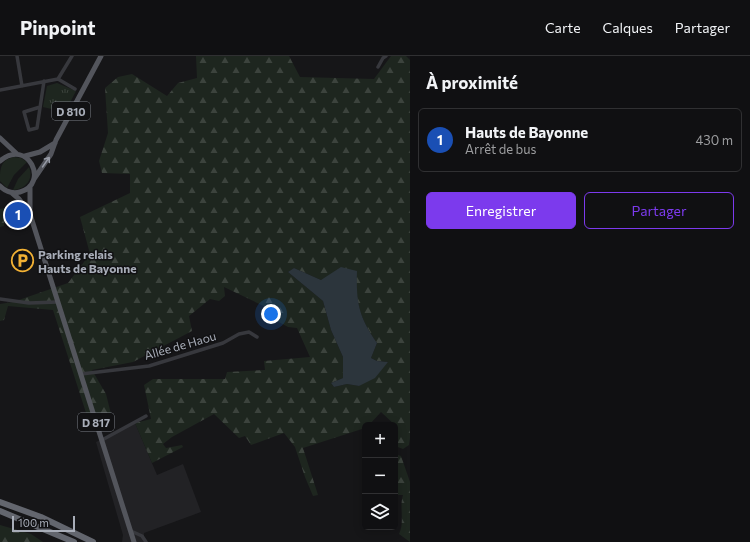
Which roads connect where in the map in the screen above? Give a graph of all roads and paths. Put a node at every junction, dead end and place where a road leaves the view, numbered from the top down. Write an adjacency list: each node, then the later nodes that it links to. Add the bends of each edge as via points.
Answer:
1 (17, 56): 8 (street)
2 (72, 56): 6 (street)
3 (101, 56): 13 (main road, D 810)
4 (386, 56): 5 (street)
5 (378, 67)
6 (58, 79): 7 (street); 10 (street)
7 (44, 81): 8 (street); 11 (street)
8 (22, 86): 9 (street)
9 (0, 90)
10 (75, 90)
11 (40, 107): 11 (street, via 37,128 29,130 24,112)
12 (0, 138): 14 (main road)
13 (55, 143): 15 (main road, via 40,152); 17 (main road, D 810, one-way to 13, via 51,154)
14 (17, 154): 15 (main road); 16 (main road, via 5,156)
15 (25, 156): 17 (main road, via 34,168)
16 (0, 160)
17 (34, 178): 19 (main road)
18 (0, 186): 20 (main road)
19 (30, 186): 20 (main road); 21 (main road, D 817)
20 (12, 193): 21 (main road, D 817, via 20,199)
21 (30, 214): 23 (main road, D 817)
22 (0, 299): 23 (street, via 28,303)
23 (58, 302): 25 (main road, D 817)
24 (257, 337): 25 (street, Allée de Haou, via 249,332 239,334 223,343 149,366)
25 (81, 374): 27 (main road, D 817)
26 (146, 416): 27 (street)
27 (102, 440): 30 (main road, D 817)
28 (0, 502): 32 (highway, via 48,520)
29 (0, 511): 31 (highway)
30 (131, 530): 33 (main road, D 817); 34 (street, via 142,536)
31 (74, 542)
32 (94, 542)
33 (134, 542)
34 (146, 542)

